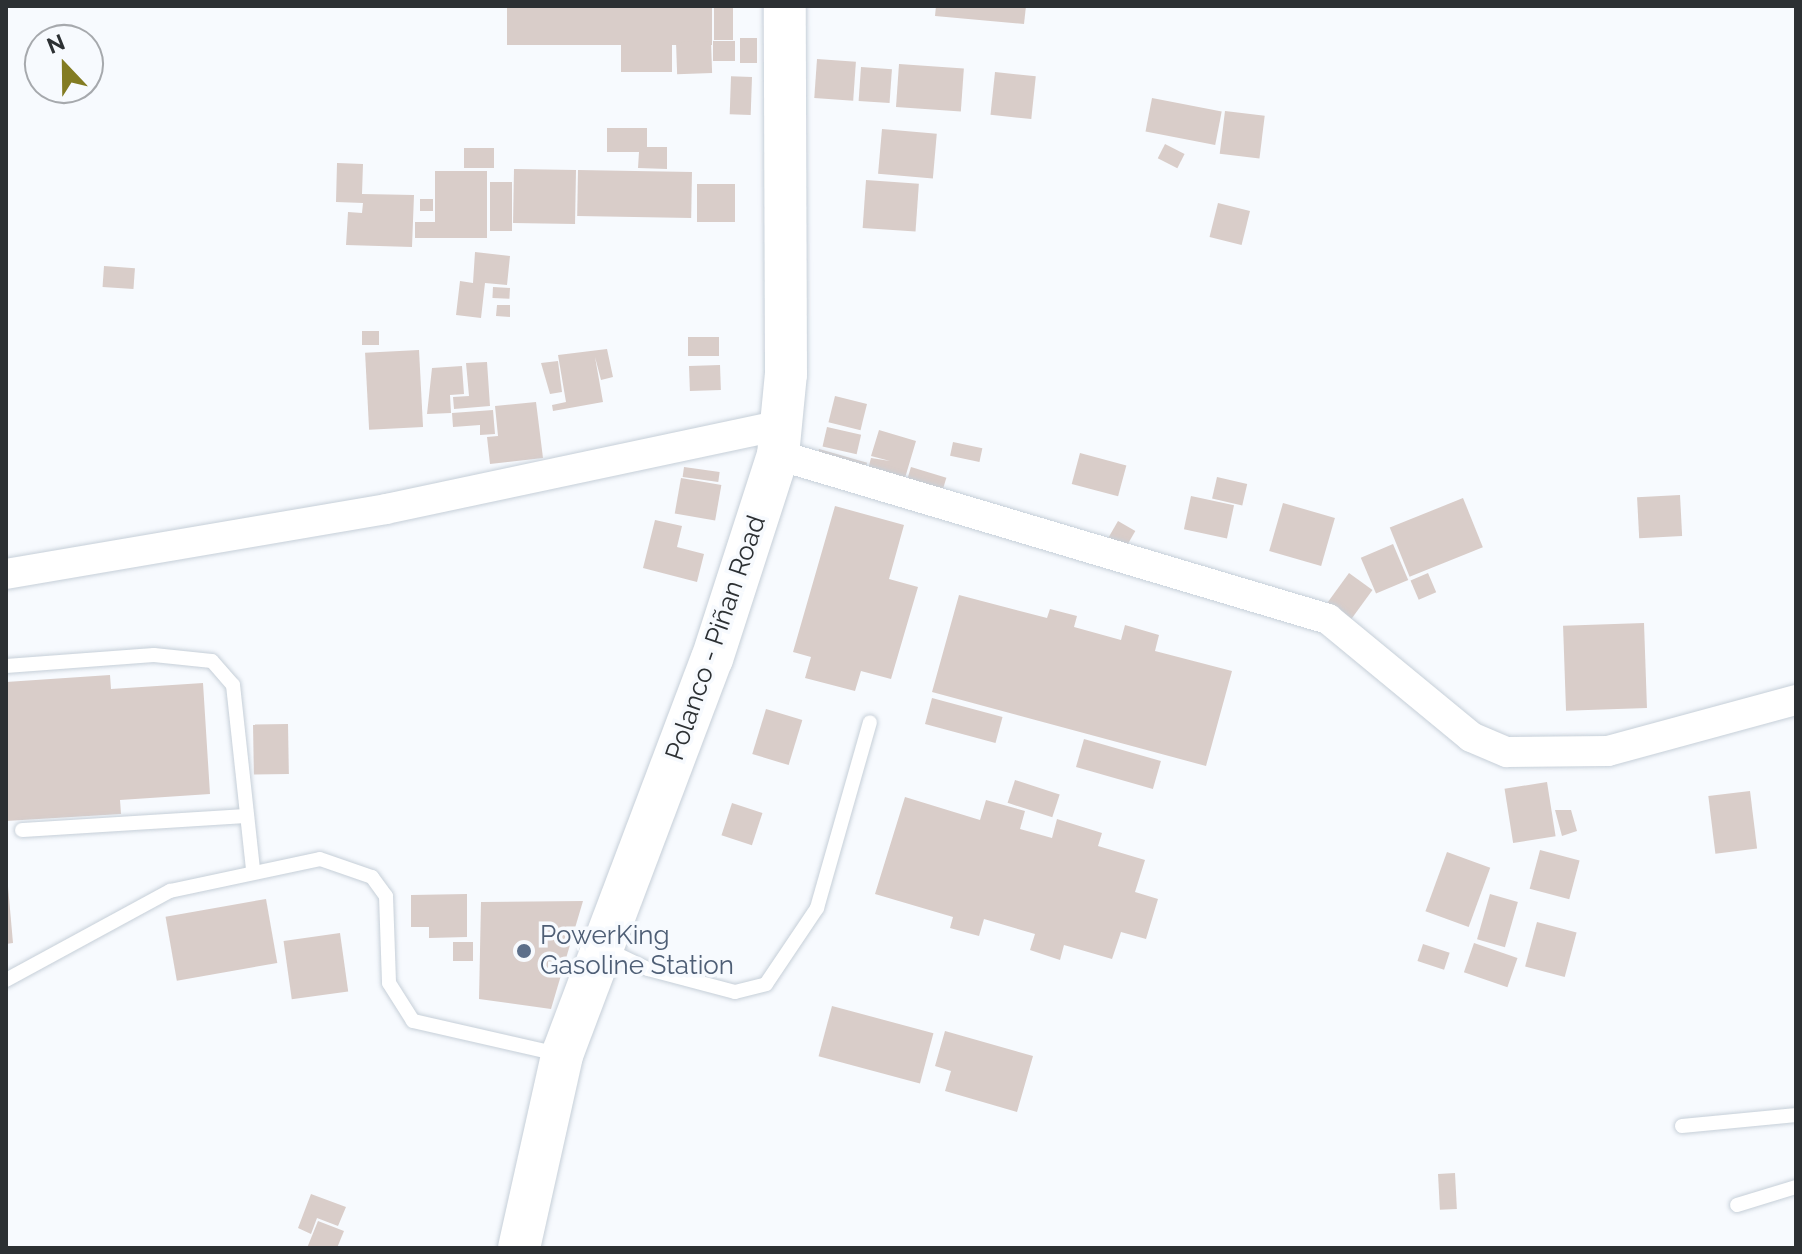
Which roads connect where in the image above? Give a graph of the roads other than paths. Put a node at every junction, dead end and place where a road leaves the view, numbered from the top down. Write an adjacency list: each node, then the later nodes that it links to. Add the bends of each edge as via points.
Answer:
1 (785, 6): 2 (main road, Polanco - Piñan Road)
2 (781, 439): 3 (street); 5 (street, via 1328,619 1471,737 1507,752 1608,751); 10 (main road, Polanco - Piñan Road)
3 (6, 574)
4 (6, 666): 7 (lane, via 154,655 212,661 233,685)
5 (1796, 700)
6 (870, 722): 10 (lane, via 817,908 766,984 735,992 648,969)
7 (247, 816): 8 (lane); 9 (lane)
8 (22, 830)
9 (253, 868): 11 (lane, via 170,891); 12 (lane, via 320,859 372,877 386,896 389,983 413,1021)
10 (606, 949): 12 (main road, Polanco - Piñan Road)
11 (6, 980)
12 (562, 1055): 17 (main road, Polanco - Piñan Road)
13 (1796, 1115): 14 (lane)
14 (1682, 1126)
15 (1796, 1187): 16 (lane)
16 (1737, 1205)
17 (519, 1248)

